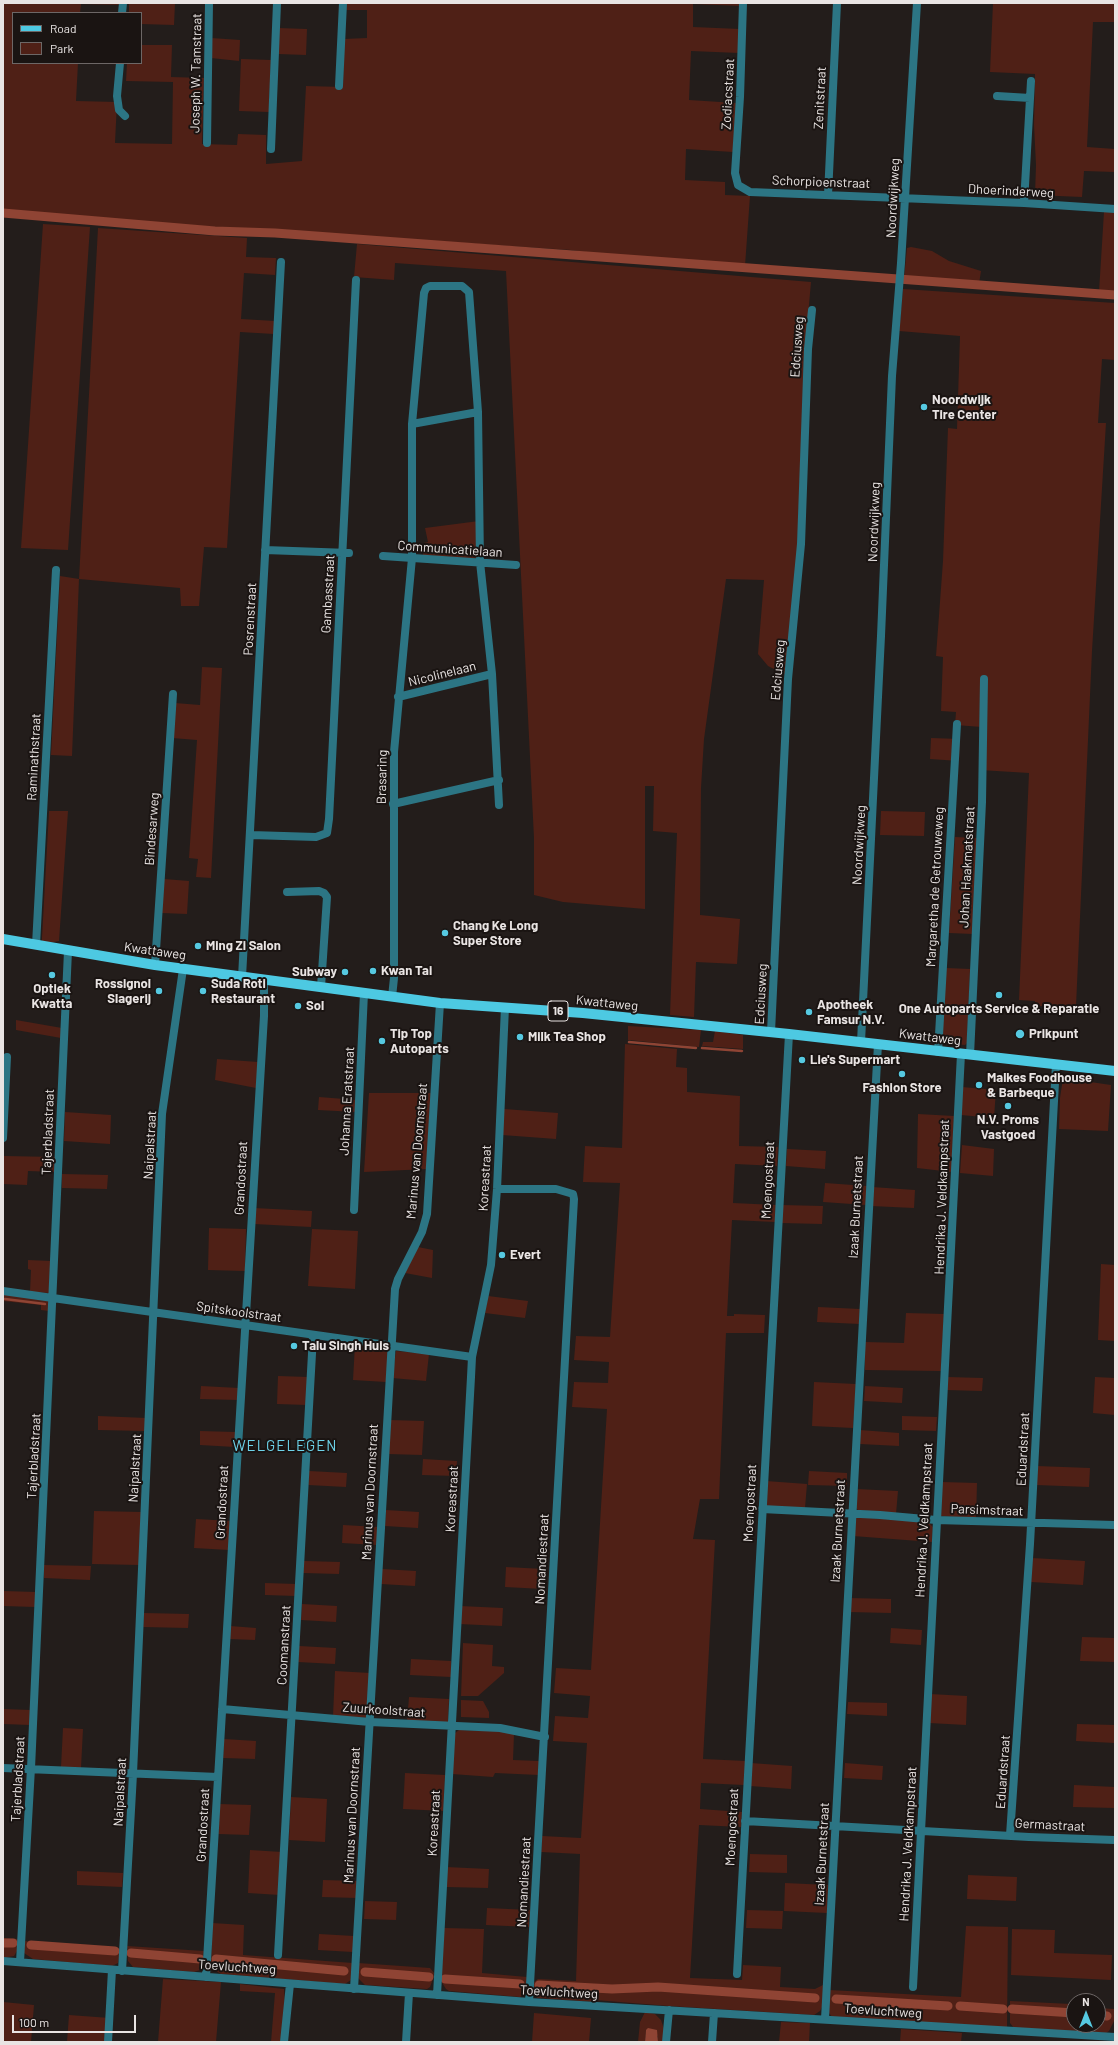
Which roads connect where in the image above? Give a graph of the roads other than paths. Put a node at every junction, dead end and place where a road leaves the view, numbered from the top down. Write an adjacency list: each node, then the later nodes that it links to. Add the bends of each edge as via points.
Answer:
1 (209, 3): 13 (street, Joseph W. Tamstraat)
2 (277, 3): 14 (street)
3 (343, 3): 9 (street)
4 (743, 3): 15 (street, Zodiacstraat, via 735,174)
5 (837, 3): 16 (street, Zenitstraat)
6 (917, 3): 17 (street, Noordwijkweg)
7 (120, 64): 12 (street, via 118,110)
8 (1031, 80): 11 (street)
9 (339, 86)
10 (997, 96): 11 (street)
11 (1030, 98): 18 (street)
12 (125, 116)
13 (207, 143)
14 (271, 148)
15 (738, 185): 16 (street, Schorpioenstraat, via 750,192)
16 (828, 195): 17 (street, Schorpioenstraat)
17 (905, 198): 18 (street, Dhoerinderweg); 56 (street, Noordwijkweg, via 892,384)
18 (1024, 203): 19 (street, Dhoerinderweg)
19 (1115, 209)
20 (280, 262): 25 (street, Posrenstraat)
21 (356, 280): 26 (street, Gambasstraat)
22 (812, 310): 54 (street, Edciusweg, via 808,349 801,544 788,679)
23 (478, 412): 24 (street); 24 (street, Brasaring, via 469,292 462,286 430,286 424,293); 29 (street, Brasaring)
24 (412, 424): 28 (street, Brasaring)
25 (265, 550): 26 (street); 40 (street, Posrenstraat)
26 (346, 553): 40 (street, Gambasstraat, via 327,834 316,837)
27 (383, 556): 28 (street, Communicatielaan)
28 (412, 558): 29 (street, Communicatielaan); 35 (street, Brasaring)
29 (480, 562): 30 (street, Communicatielaan); 32 (street, Brasaring)
30 (516, 565)
31 (56, 570): 43 (street, Raminathstraat)
32 (492, 674): 35 (street, Nicolinelaan); 37 (street, Brasaring)
33 (984, 680): 59 (street, Johan Haakmatstraat, via 982,802)
34 (173, 694): 45 (street, Bindesarweg)
35 (398, 698): 38 (street, Brasaring)
36 (957, 724): 58 (street, Margaretha de Getrouweweg)
37 (499, 780): 38 (street); 39 (street, Brasaring)
38 (393, 804): 51 (street, Brasaring)
39 (499, 804)
40 (251, 835): 47 (street, Posrenstraat)
41 (287, 892): 49 (street, via 319,891 328,897)
42 (3, 939): 43 (main road, Kwattaweg / 16)
43 (36, 945): 44 (main road, Kwattaweg / 16)
44 (68, 951): 45 (main road, Kwattaweg / 16); 67 (street, Tajerbladstraat)
45 (155, 965): 46 (main road, Kwattaweg / 16)
46 (184, 969): 47 (main road, Kwattaweg / 16); 68 (street, Naipalstraat, via 162,1114)
47 (242, 977): 48 (main road, Kwattaweg / 16)
48 (264, 980): 49 (main road, Kwattaweg / 16); 69 (street, Grandostraat)
49 (321, 987): 50 (main road, Kwattaweg / 16)
50 (364, 993): 51 (main road, Kwattaweg / 16); 65 (street, Johanna Eratstraat)
51 (392, 997): 52 (main road, Kwattaweg / 16)
52 (440, 1003): 53 (main road, Kwattaweg / 16); 71 (street, Marinus van Doornstraat, via 427,1214 422,1232 395,1289)
53 (505, 1007): 54 (main road, Kwattaweg / 16); 64 (street, Koreastraat)
54 (771, 1032): 55 (main road, Kwattaweg / 16)
55 (789, 1034): 56 (main road, Kwattaweg / 16); 73 (street, Moengostraat)
56 (861, 1042): 57 (main road, Kwattaweg / 16)
57 (878, 1044): 58 (main road, Kwattaweg / 16); 74 (street, Izaak Burnetstraat)
58 (938, 1052): 59 (main road, Kwattaweg / 16)
59 (966, 1055): 61 (main road, Kwattaweg / 16); 75 (street, Hendrika J. Veldkampstraat)
60 (7, 1057): 63 (street)
61 (1056, 1064): 62 (main road, Kwattaweg / 16); 76 (street, Eduardstraat)
62 (1115, 1071)
63 (3, 1138)
64 (497, 1188): 72 (street, Koreastraat, via 491,1265); 82 (street, Nomandiestraat, via 556,1189 573,1194 574,1199)
65 (354, 1210)
66 (3, 1291): 67 (street, Spitskoolstraat)
67 (53, 1298): 68 (street, Spitskoolstraat); 84 (street, Tajerbladstraat)
68 (154, 1312): 69 (street, Spitskoolstraat); 85 (street, Naipalstraat)
69 (245, 1324): 70 (street, Spitskoolstraat); 78 (street, Grandostraat)
70 (313, 1336): 71 (street, Spitskoolstraat); 79 (street, Coomanstraat)
71 (391, 1345): 72 (street, Spitskoolstraat); 80 (street, Marinus van Doornstraat)
72 (472, 1357): 81 (street, Koreastraat)
73 (762, 1509): 74 (street, Parsimstraat); 87 (street, Moengostraat)
74 (851, 1513): 75 (street, Parsimstraat); 88 (street, Izaak Burnetstraat)
75 (936, 1520): 76 (street, Parsimstraat); 89 (street, Hendrika J. Veldkampstraat)
76 (1031, 1524): 77 (street, Parsimstraat); 90 (street, Eduardstraat)
77 (1115, 1525)
78 (222, 1709): 79 (street, Zuurkoolstraat); 86 (street, Grandostraat)
79 (292, 1716): 80 (street, Zuurkoolstraat); 92 (street, Coomanstraat)
80 (370, 1722): 81 (street, Zuurkoolstraat); 101 (street, Marinus van Doornstraat)
81 (451, 1726): 82 (street, Zuurkoolstraat, via 500,1728); 103 (street, Koreastraat)
82 (545, 1737): 104 (street, Nomandiestraat)
83 (3, 1768): 84 (street)
84 (31, 1768): 85 (street); 94 (street, Tajerbladstraat)
85 (133, 1774): 86 (street); 96 (street, Naipalstraat)
86 (218, 1777): 98 (street, Grandostraat)
87 (745, 1821): 88 (street, Germastraat); 97 (street, Moengostraat)
88 (835, 1826): 89 (street, Germastraat); 107 (street, Izaak Burnetstraat)
89 (921, 1831): 90 (street, Germastraat); 100 (street, Hendrika J. Veldkampstraat)
90 (1010, 1835): 91 (street, Germastraat)
91 (1115, 1840)
92 (278, 1955)
93 (3, 1961): 94 (street, Toevluchtweg)
94 (20, 1962): 95 (street, Toevluchtweg)
95 (112, 1970): 96 (street, Toevluchtweg); 109 (street)
96 (122, 1971): 98 (street, Toevluchtweg)
97 (738, 1974)
98 (206, 1977): 99 (street, Toevluchtweg)
99 (290, 1984): 101 (street, Toevluchtweg); 110 (street)
100 (913, 1987)
101 (354, 1989): 102 (street, Toevluchtweg)
102 (409, 1993): 103 (street, Toevluchtweg); 111 (street)
103 (437, 1995): 104 (street, Toevluchtweg)
104 (529, 2002): 105 (street, Toevluchtweg)
105 (669, 2010): 106 (street, Toevluchtweg); 112 (street)
106 (714, 2013): 107 (street, Toevluchtweg); 113 (street)
107 (825, 2019): 108 (street, Toevluchtweg)
108 (1115, 2037)
109 (108, 2042)
110 (284, 2042)
111 (406, 2042)
112 (666, 2042)
113 (712, 2042)

